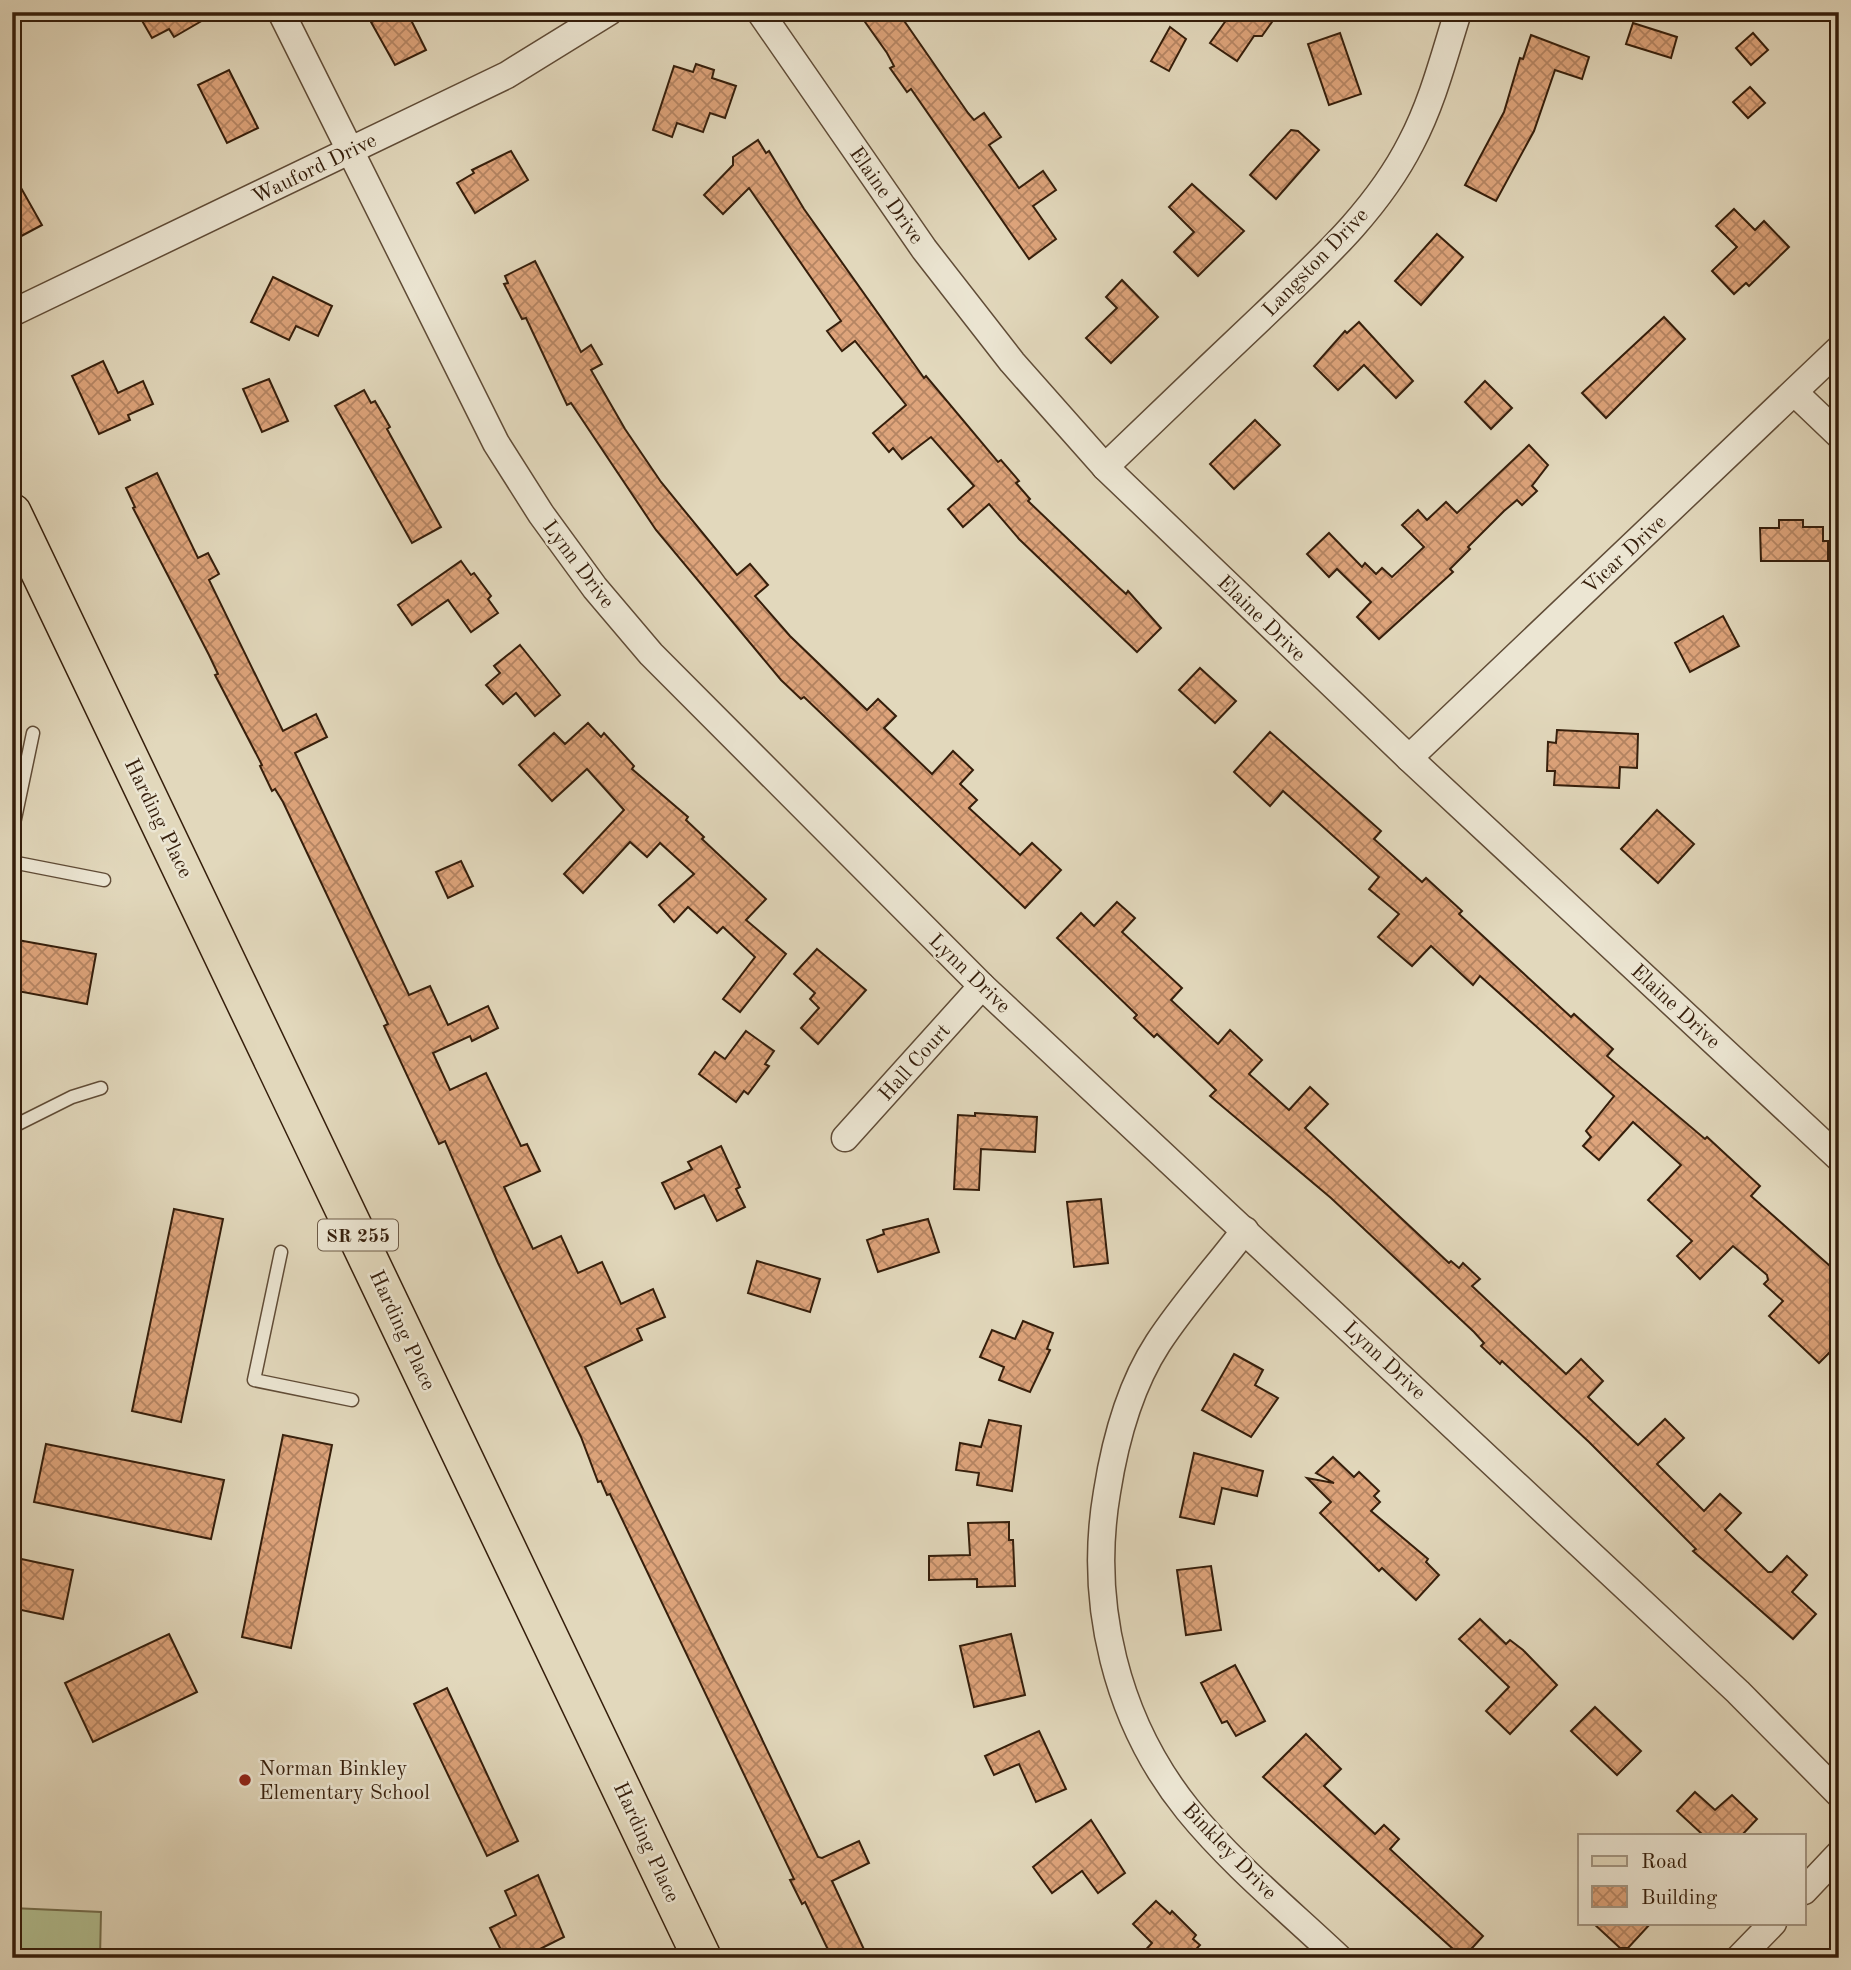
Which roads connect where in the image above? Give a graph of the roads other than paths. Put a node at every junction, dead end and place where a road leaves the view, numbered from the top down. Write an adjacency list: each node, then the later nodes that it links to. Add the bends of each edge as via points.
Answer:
1 (281, 12): 5 (street, Lynn Drive)
2 (609, 12): 5 (street, Wauford Drive, via 507,75)
3 (760, 12): 10 (street, Elaine Drive, via 924,249 1012,362)
4 (1458, 12): 10 (street, Langston Drive, via 1411,143 1354,227)
5 (348, 152): 6 (street, Wauford Drive); 17 (street, Lynn Drive, via 490,433 595,588 660,663)
6 (12, 313)
7 (1839, 349): 8 (street, Vicar Drive)
8 (1795, 393): 9 (street); 13 (street, Vicar Drive)
9 (1839, 435)
10 (1105, 467): 13 (street, Elaine Drive)
11 (12, 513): 29 (main road, Harding Place / SR 255)
12 (33, 733): 14 (lane)
13 (1409, 758): 21 (street, Elaine Drive)
14 (12, 833)
15 (12, 862): 16 (lane)
16 (104, 880)
17 (982, 986): 20 (street, Hall Court); 22 (street, Lynn Drive)
18 (101, 1088): 19 (lane)
19 (12, 1127)
20 (845, 1138)
21 (1839, 1158)
22 (1245, 1230): 25 (street, Lynn Drive, via 1738,1692); 30 (street, Binkley Drive, via 1157,1344 1134,1390 1112,1458 1102,1518 1099,1580 1108,1642 1126,1701 1153,1758 1187,1809 1229,1855)
23 (281, 1252): 24 (lane, via 254,1380)
24 (352, 1399)
25 (1839, 1794)
26 (1839, 1854): 27 (street)
27 (1806, 1889)
28 (1772, 1924): 31 (street)
29 (702, 1958)
30 (1339, 1958)
31 (1739, 1958)

